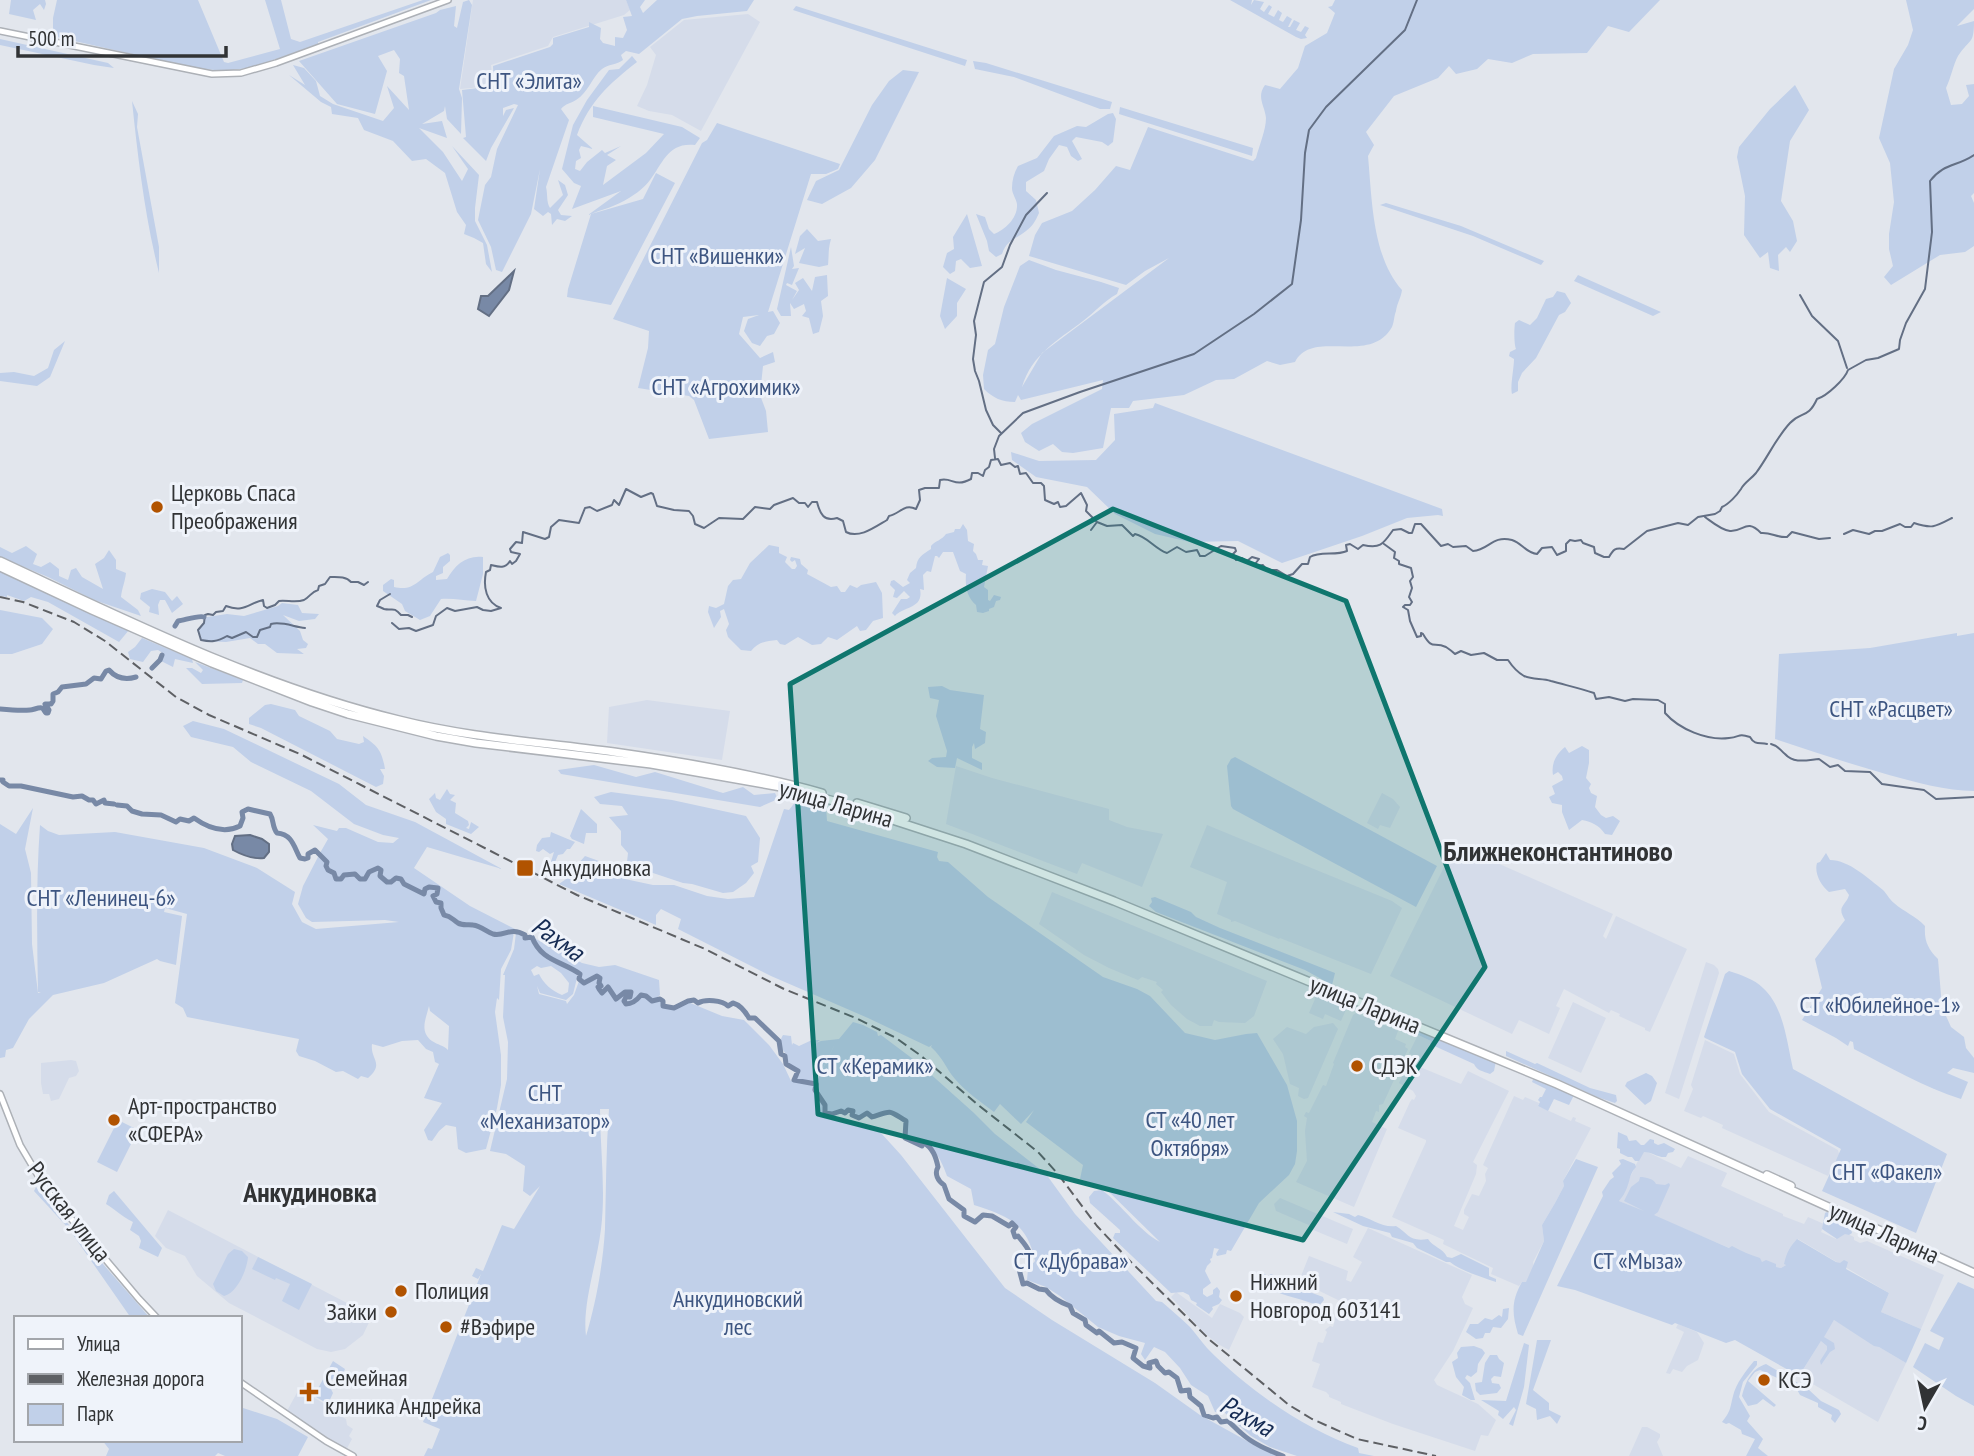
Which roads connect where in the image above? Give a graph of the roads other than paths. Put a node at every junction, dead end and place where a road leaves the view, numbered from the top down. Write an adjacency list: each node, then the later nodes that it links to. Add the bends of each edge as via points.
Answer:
1 (448, 0): 2 (main road, via 276,63 229,74)
2 (0, 31)
3 (0, 561): 5 (main road, via 213,657 338,704 489,738 613,752 775,780 881,810)
4 (0, 567): 5 (main road, улица Ларина, via 212,663 348,714 476,743 606,758 781,787)
5 (966, 842): 7 (main road, улица Ларина, via 1502,1056)
6 (0, 1094): 8 (main road, Русская улица, via 20,1145 46,1189)
7 (1974, 1271)
8 (155, 1316)
9 (242, 1383): 10 (main road)
10 (353, 1456)

